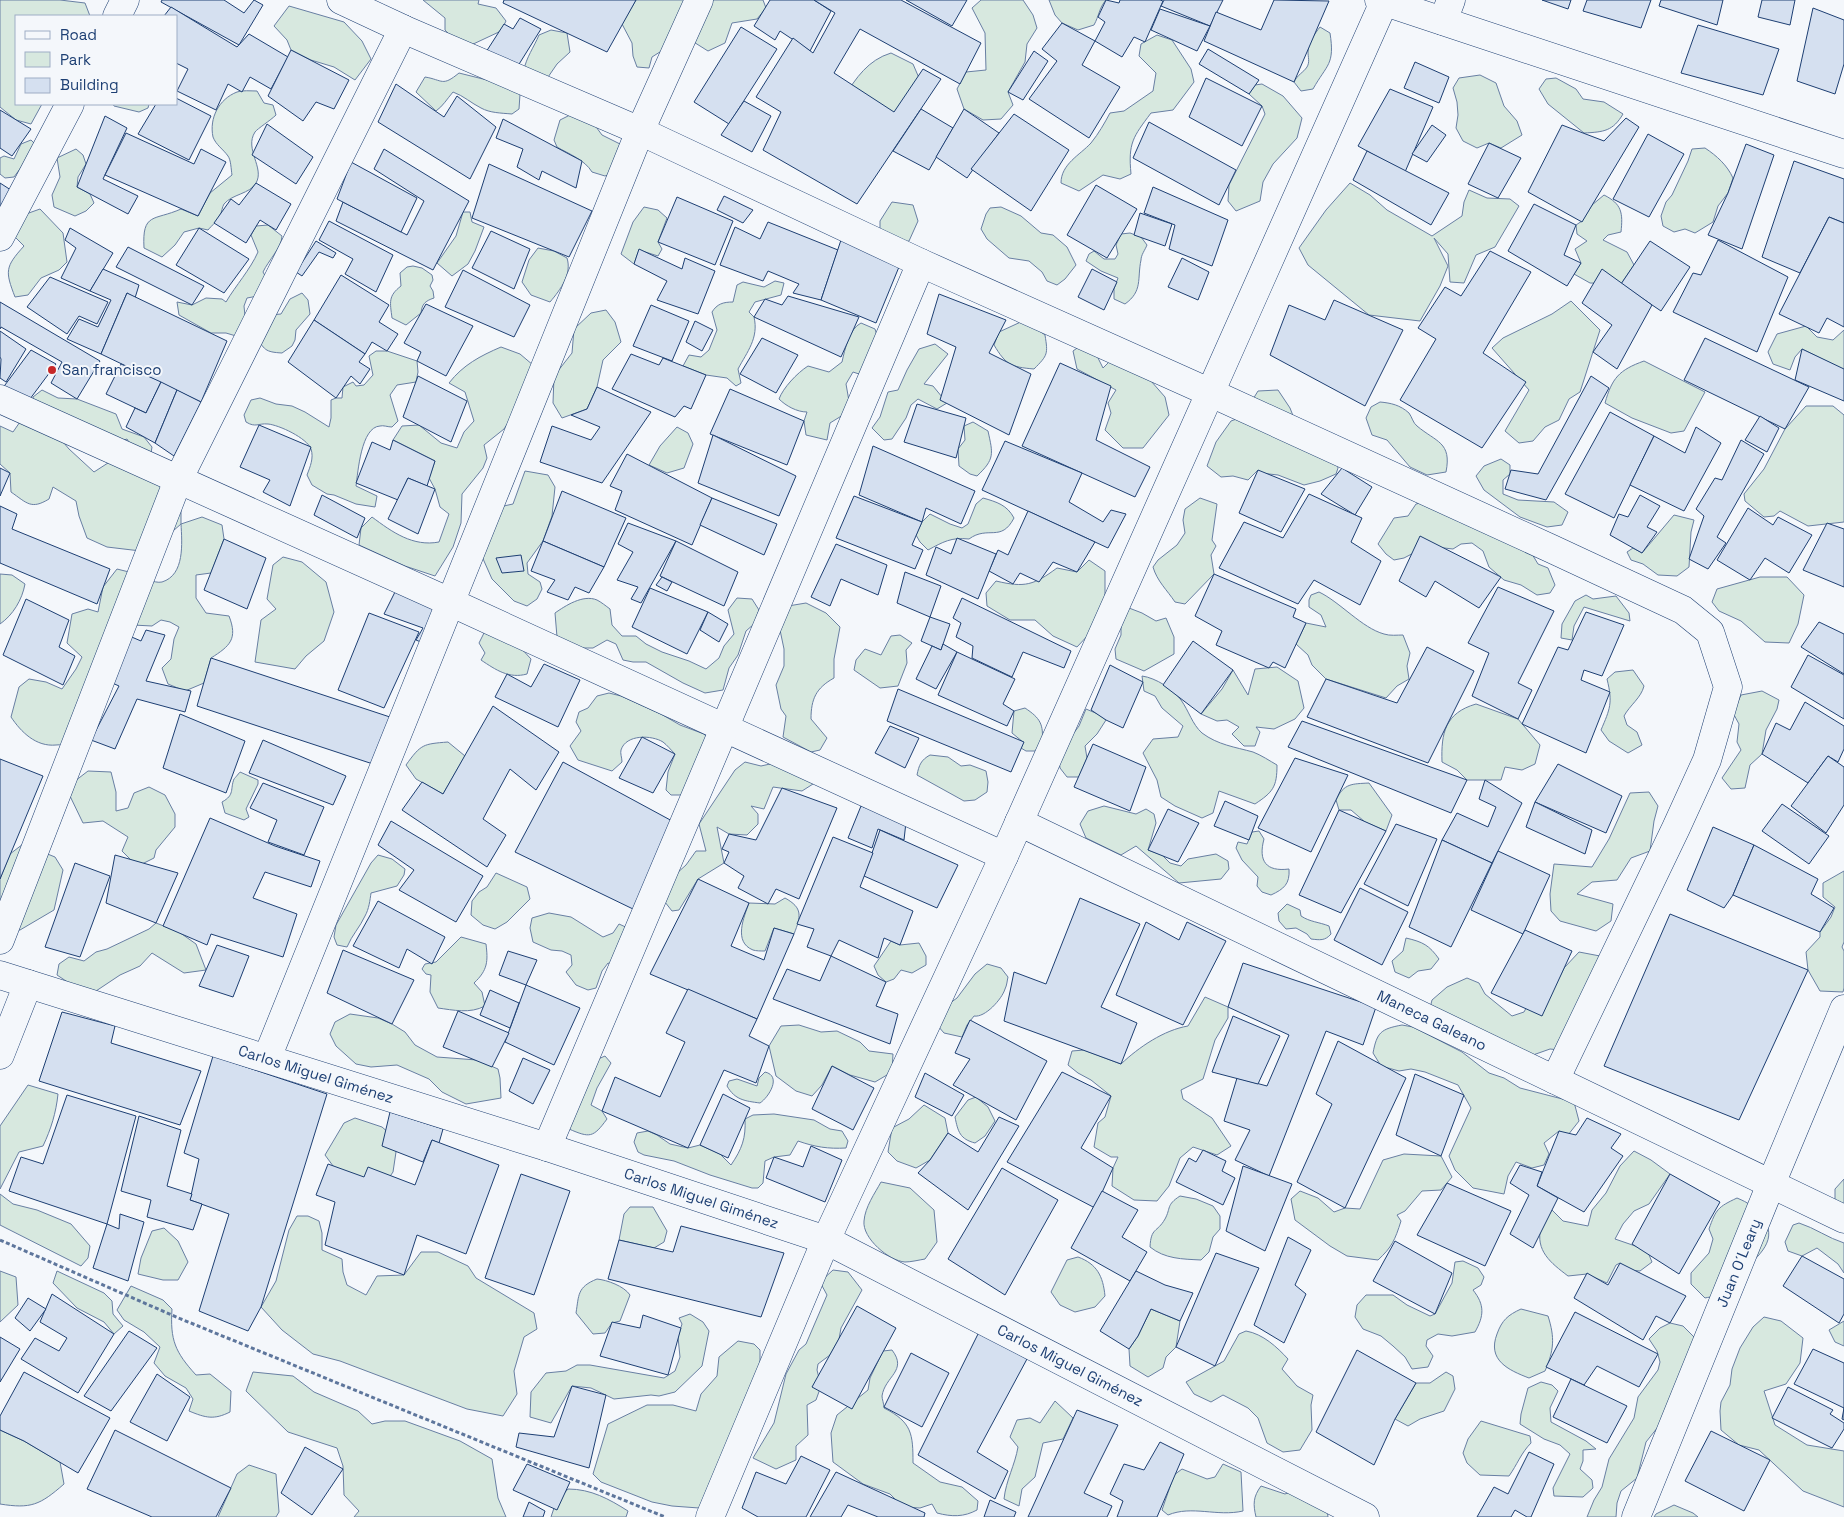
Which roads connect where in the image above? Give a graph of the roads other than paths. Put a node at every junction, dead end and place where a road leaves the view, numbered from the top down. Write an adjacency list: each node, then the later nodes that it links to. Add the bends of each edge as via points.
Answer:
1 (125, 0): 6 (street)
2 (341, 0): 7 (street)
3 (699, 0): 9 (street)
4 (1382, 1): 5 (street); 13 (street)
5 (1447, 11): 10 (street)
6 (118, 15)
7 (403, 29): 9 (street); 15 (street)
8 (69, 105): 11 (street)
9 (640, 130): 12 (street); 16 (street)
10 (1844, 154)
11 (0, 237)
12 (921, 263): 13 (street); 17 (street)
13 (1211, 392): 18 (street); 26 (street, via 1683,610 1710,632 1728,687 1707,760)
14 (0, 399): 15 (street)
15 (178, 480): 16 (street); 20 (street)
16 (450, 602): 17 (street); 25 (street)
17 (724, 727): 19 (street); 27 (street)
18 (1019, 822): 19 (street); 26 (street, Maneca Galeano)
19 (1004, 856): 30 (street)
20 (0, 940)
21 (0, 975): 22 (street, Carlos Miguel Giménez)
22 (28, 984): 24 (street); 25 (street, Carlos Miguel Giménez)
23 (1844, 1009): 28 (street, Juan O´Leary)
24 (0, 1055)
25 (267, 1058): 27 (street, Carlos Miguel Giménez)
26 (1555, 1080): 28 (street, Maneca Galeano)
27 (547, 1146): 30 (street, Carlos Miguel Giménez)
28 (1770, 1184): 29 (street, Maneca Galeano); 33 (street, Juan O´Leary)
29 (1844, 1220)
30 (826, 1240): 31 (street); 32 (street, Carlos Miguel Giménez)
31 (710, 1517)
32 (1365, 1517)
33 (1636, 1517)

